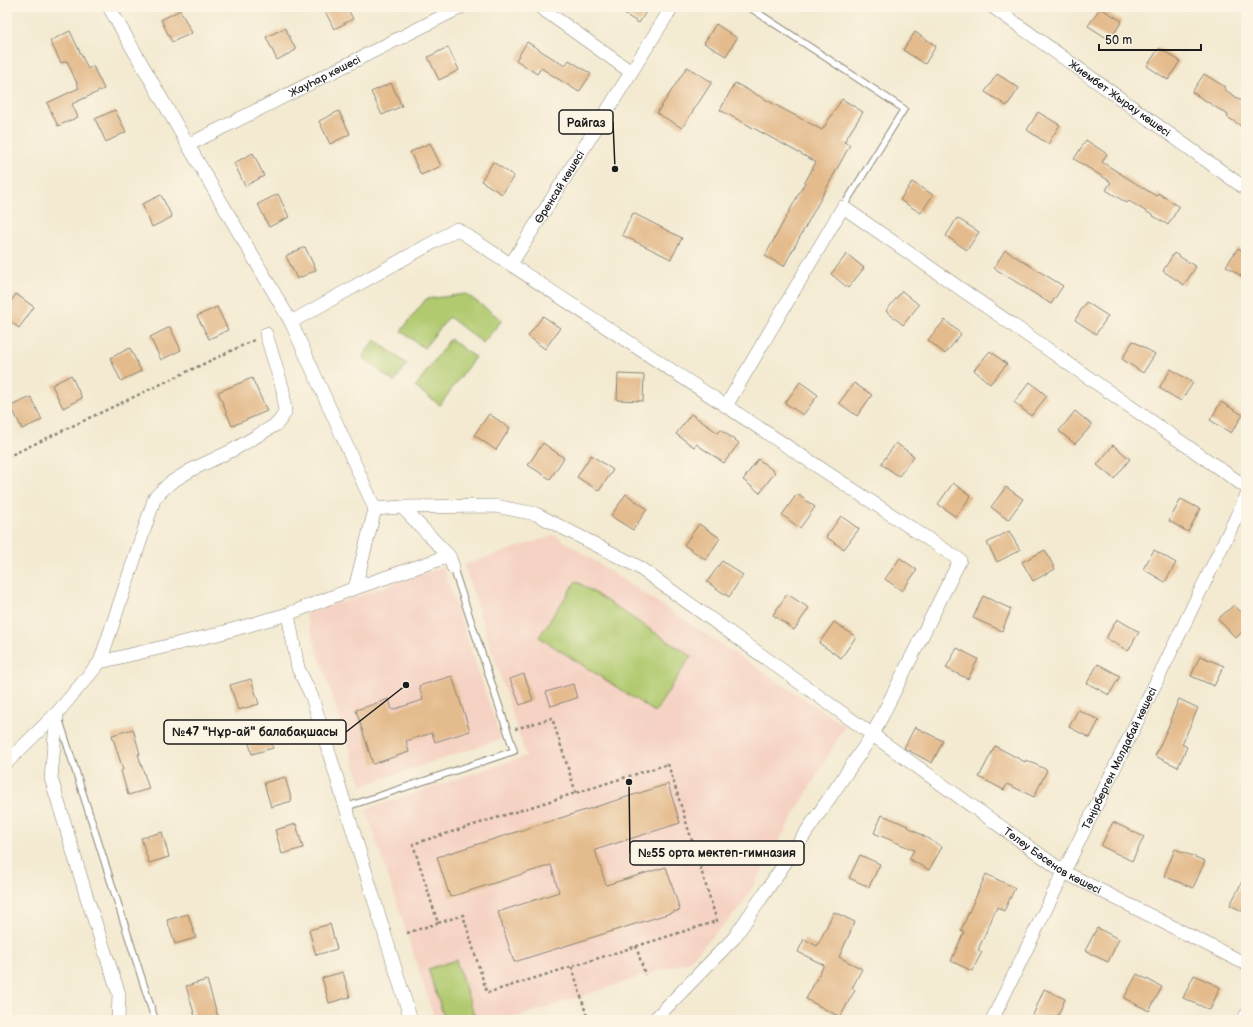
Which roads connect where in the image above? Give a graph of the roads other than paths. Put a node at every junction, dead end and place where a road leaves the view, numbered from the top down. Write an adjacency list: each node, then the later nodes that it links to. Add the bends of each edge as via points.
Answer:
1 (109, 7): 8 (street)
2 (461, 7): 8 (street, ЖауҺар көшесі)
3 (540, 7): 7 (street)
4 (672, 7): 7 (street, Өренсай көшесі)
5 (749, 7): 10 (lane, via 904,109)
6 (993, 7): 9 (street, Жиембет Жырау көшесі)
7 (631, 72): 11 (street, Өренсай көшесі)
8 (188, 144): 12 (street)
9 (1246, 189)
10 (843, 207): 14 (street); 15 (street)
11 (511, 264): 12 (street, via 457,229); 14 (street)
12 (291, 322): 18 (street)
13 (266, 334): 22 (street, via 283,390 285,413 277,424 233,450 191,470 170,483 155,497)
14 (726, 406): 24 (street, via 960,560)
15 (1246, 487)
16 (1246, 497): 27 (street, Тәңірберген Молдабай көшесі)
17 (402, 507): 18 (street, Төлеу Бәсенов көшесі); 19 (street); 24 (street, Төлеу Бәсенов көшесі, via 495,506 536,514 637,566)
18 (375, 509): 20 (street)
19 (451, 561): 20 (street); 26 (lane, via 514,751)
20 (354, 588): 21 (street)
21 (288, 614): 22 (street, via 214,635); 26 (street, via 298,668 312,697)
22 (100, 662): 23 (street)
23 (57, 713): 25 (street); 31 (street, via 51,778 119,994); 32 (lane)
24 (873, 734): 27 (street, Төлеу Бәсенов көшесі); 30 (street, via 734,938)
25 (7, 762)
26 (346, 807): 33 (street)
27 (1064, 872): 28 (street, Төлеу Бәсенов көшесі); 34 (street, Тәңірберген Молдабай көшесі)
28 (1246, 964)
29 (1246, 1015): 35 (street)
30 (654, 1019)
31 (118, 1020)
32 (155, 1020)
33 (411, 1020)
34 (992, 1020)
35 (1244, 1020)

